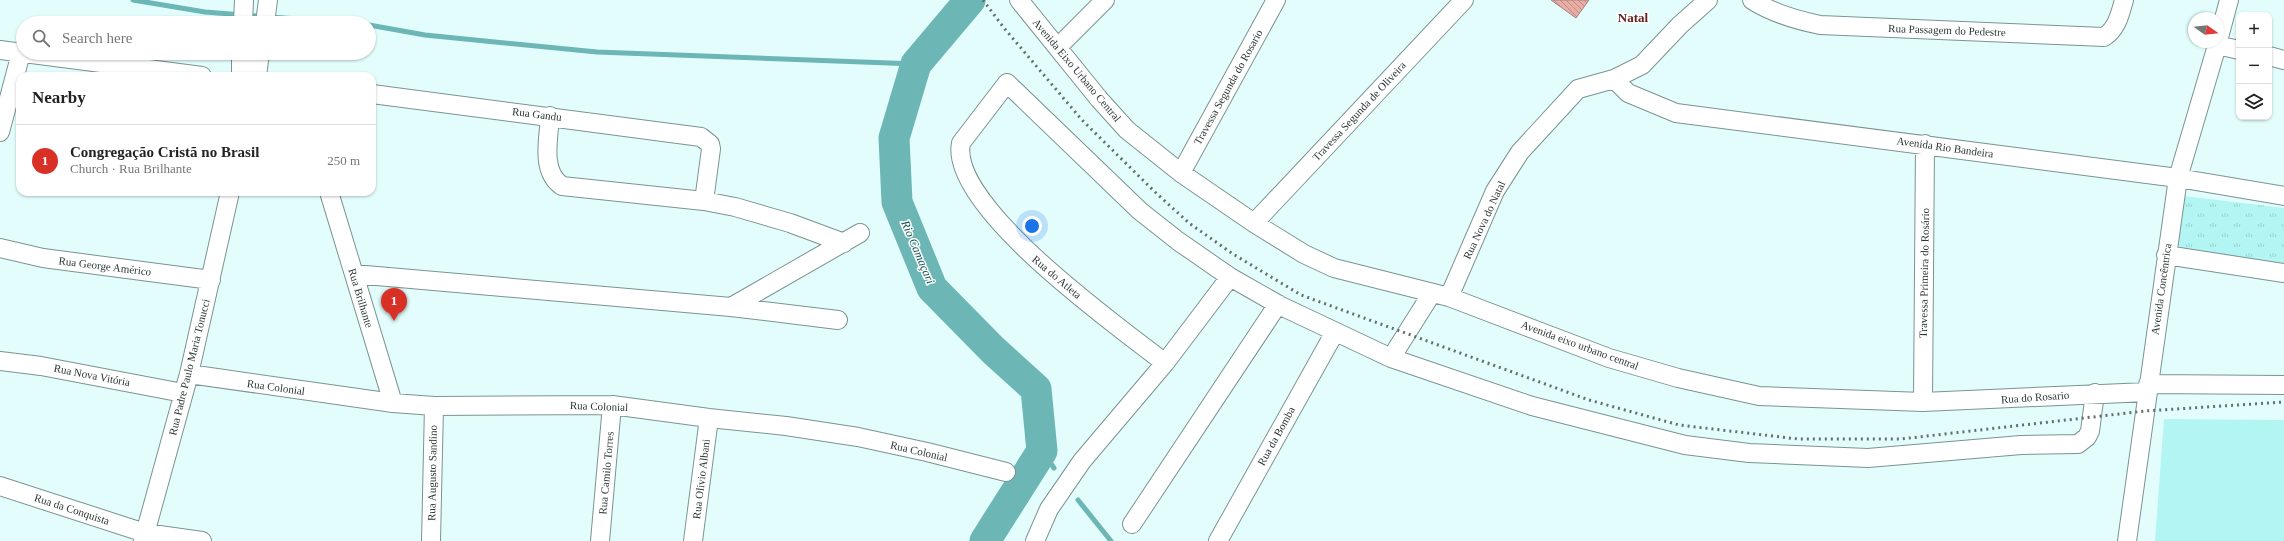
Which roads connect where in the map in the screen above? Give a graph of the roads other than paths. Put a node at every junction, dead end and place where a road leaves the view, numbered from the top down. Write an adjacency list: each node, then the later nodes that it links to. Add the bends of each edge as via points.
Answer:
1 (244, 0): 11 (street)
2 (1019, 0): 15 (street, Avenida Eixo Urbano Central)
3 (1105, 0): 15 (street)
4 (1276, 0): 36 (street, Travessa Segunda do Rosario)
5 (1464, 0): 42 (street, Travessa Segunda de Oliveira)
6 (1708, 0): 31 (street, Rua Nova do Natal, via 1642,65)
7 (1752, 0): 8 (street, Rua Passagem do Pedestre, via 1793,19 1820,25 2104,37 2117,23)
8 (2124, 0)
9 (2229, 0): 13 (street, Avenida Concêntrica)
10 (268, 1): 12 (street)
11 (243, 16)
12 (266, 16)
13 (2224, 20)
14 (2224, 45): 17 (street)
15 (1058, 47): 36 (street, Avenida Eixo Urbano Central, via 1099,100 1127,130)
16 (2217, 48): 37 (street, Avenida Concêntrica)
17 (2236, 49)
18 (0, 50): 19 (street)
19 (16, 52)
20 (2272, 57): 25 (street)
21 (20, 60): 26 (street)
22 (77, 60): 27 (street)
23 (242, 60): 28 (street)
24 (259, 60): 29 (street)
25 (2284, 60)
26 (17, 72)
27 (171, 72)
28 (241, 72)
29 (258, 72)
30 (16, 75): 34 (street)
31 (1614, 80): 35 (street, Avenida Rio Bandeira, via 1628,93 1676,112); 51 (street, Rua Nova do Natal, via 1578,89 1520,152 1495,192)
32 (376, 94): 33 (street, Rua Gandu)
33 (550, 116): 41 (street, via 547,161 554,181 562,186); 41 (street, Rua Gandu, via 701,137 710,144 711,149)
34 (0, 132)
35 (1925, 144): 37 (street, Avenida Rio Bandeira); 64 (street, Travessa Primeira do Rosário)
36 (1180, 173): 42 (street, Avenida Eixo Urbano Central)
37 (2178, 178): 40 (street, Avenida Rio Bandeira); 46 (street, Avenida Concêntrica)
38 (229, 196): 50 (street, Rua Padre Paulo Maria Tonucci)
39 (330, 196): 48 (street, Rua Brilhante)
40 (2284, 196)
41 (704, 201): 44 (street, via 790,223)
42 (1254, 223): 51 (street, Avenida eixo urbano central, via 1304,254 1334,268)
43 (860, 233): 44 (street)
44 (844, 243): 53 (street)
45 (0, 248): 50 (street, Rua George Américo, via 43,258)
46 (2166, 255): 47 (street); 61 (street, Avenida Concêntrica)
47 (2284, 273)
48 (354, 274): 53 (street); 65 (street, Rua Brilhante)
49 (1230, 277): 52 (street); 58 (street); 58 (street, Rua do Atleta, via 1140,211 1007,83 961,143 960,155 969,180 990,211 1038,262)
50 (211, 280): 59 (street, Rua Padre Paulo Maria Tonucci)
51 (1441, 295): 56 (street, Rua Nova do Natal); 64 (street, Avenida eixo urbano central, via 1608,358 1733,392 1759,396)
52 (1278, 304): 55 (street); 71 (street)
53 (731, 307): 54 (street)
54 (838, 320)
55 (1335, 332): 56 (street); 78 (street, Rua da Bomba)
56 (1391, 358): 62 (street, via 1532,406 1685,445 1749,454 1868,458 2021,445 2078,444 2090,431)
57 (0, 361): 63 (street, Rua Nova Vitória, via 41,366)
58 (1165, 362): 77 (street, via 1082,461 1049,508)
59 (188, 374): 63 (street, Rua Padre Paulo Maria Tonucci); 65 (street, Rua Colonial)
60 (2284, 386): 61 (street, Rua do Rosario)
61 (2147, 388): 62 (street, Rua do Rosario); 79 (street, Avenida Concêntrica)
62 (2095, 392): 64 (street, Rua do Rosario)
63 (183, 393): 72 (street, Rua Padre Paulo Maria Tonucci)
64 (1923, 402)
65 (394, 403): 67 (street, Rua Colonial)
66 (612, 405): 67 (street, Rua Colonial); 68 (street, Rua Colonial); 75 (street, Rua Camilo Torres)
67 (434, 406): 74 (street, Rua Augusto Sandino)
68 (709, 418): 69 (street, Rua Colonial, via 858,437); 76 (street, Rua Olivio Albani)
69 (1006, 472)
70 (0, 486): 72 (street, Rua da Conquista)
71 (1132, 524)
72 (144, 537): 73 (street, Rua da Conquista)
73 (202, 541)
74 (431, 541)
75 (600, 541)
76 (693, 541)
77 (1035, 541)
78 (1218, 541)
79 (2127, 541)

